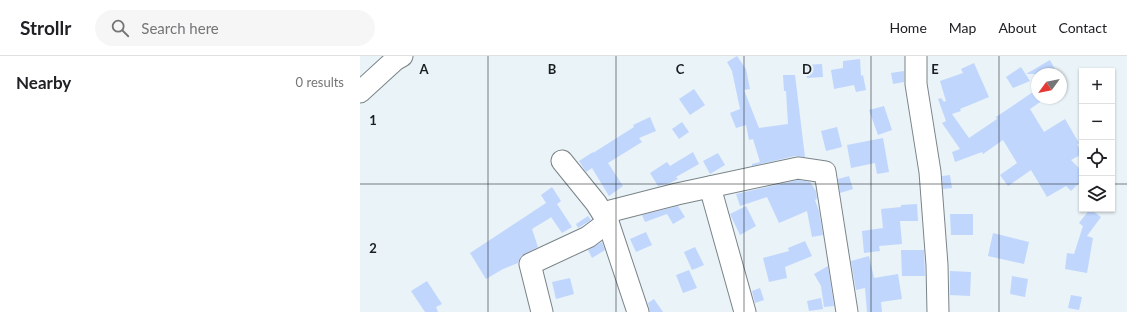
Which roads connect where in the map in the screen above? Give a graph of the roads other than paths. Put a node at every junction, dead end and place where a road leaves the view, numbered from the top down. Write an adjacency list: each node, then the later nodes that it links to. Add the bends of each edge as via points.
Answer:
1 (916, 56): 11 (street, via 916,84 930,172)
2 (395, 57): 3 (street)
3 (360, 92)
4 (562, 161): 6 (street)
5 (710, 187): 6 (street, via 677,194); 9 (street); 10 (street, via 798,168 826,172)
6 (606, 217): 7 (street, via 588,237 530,264); 8 (street)
7 (542, 312)
8 (638, 312)
9 (745, 312)
10 (847, 312)
11 (938, 312)

